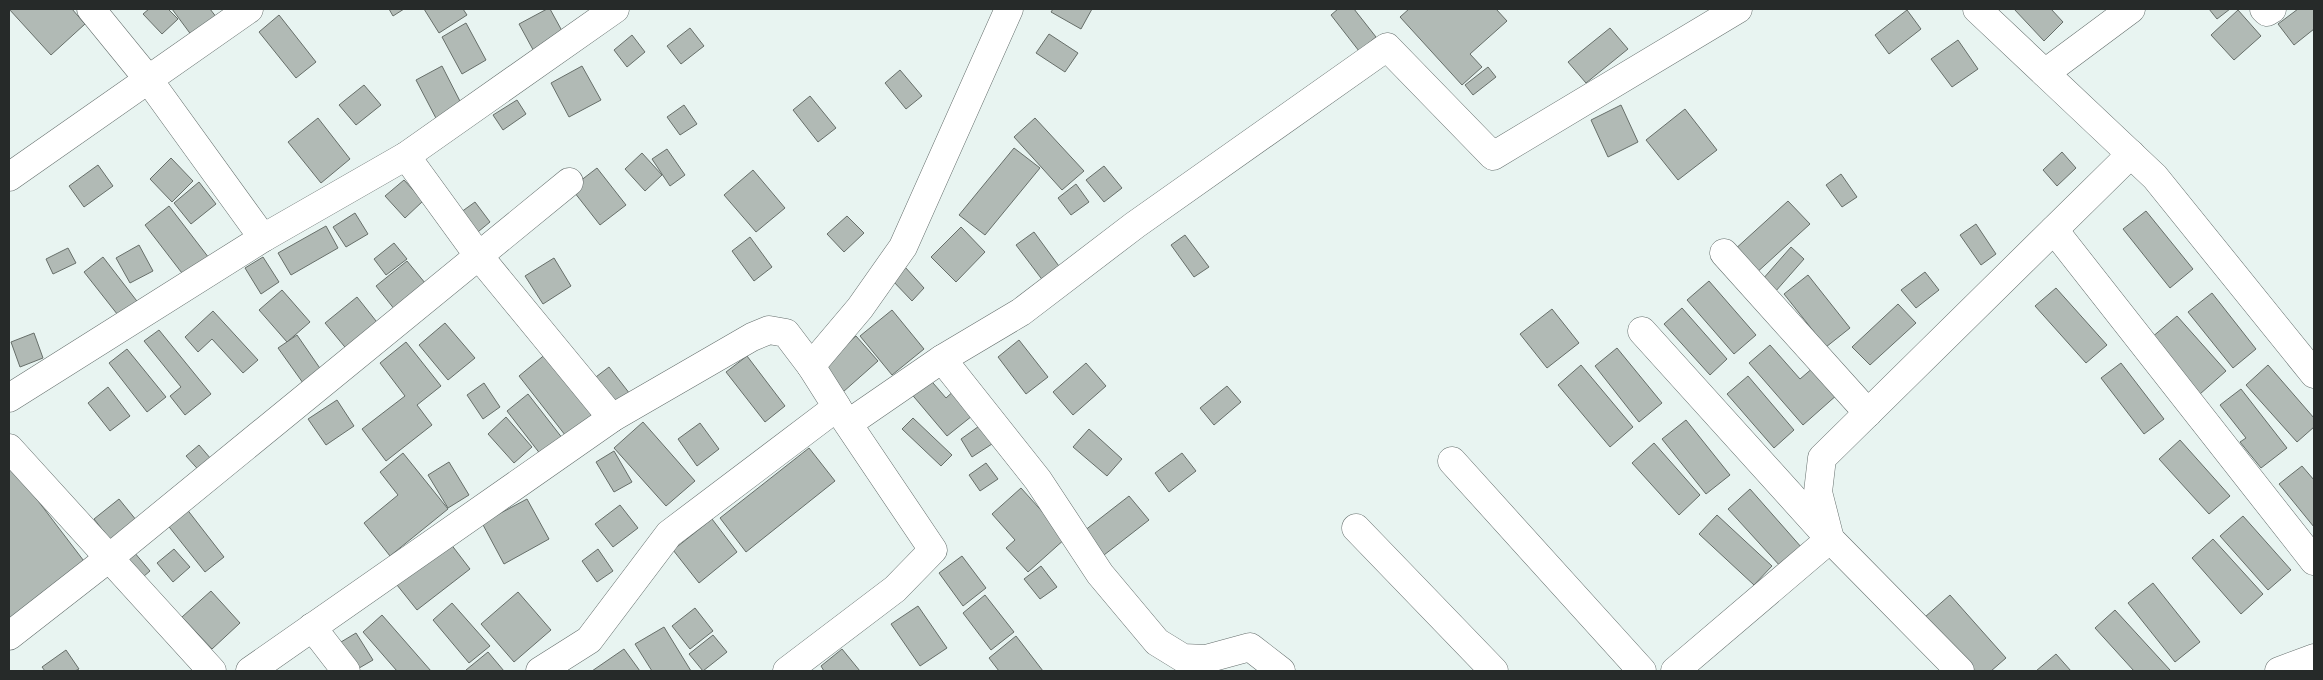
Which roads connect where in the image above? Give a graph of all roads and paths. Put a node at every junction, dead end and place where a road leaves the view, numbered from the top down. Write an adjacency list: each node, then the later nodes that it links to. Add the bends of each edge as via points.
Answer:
1 (91, 9): 11 (street)
2 (249, 9): 11 (street)
3 (615, 9): 13 (street)
4 (1009, 9): 22 (street, via 903,247 860,308)
5 (1738, 9): 21 (street, via 1493,156 1387,47 1135,225 1021,312)
6 (1977, 9): 10 (street)
7 (2131, 9): 10 (street)
8 (2264, 9): 9 (street, via 2267,12)
9 (2272, 9)
10 (2045, 73): 12 (street)
11 (148, 79): 14 (street); 17 (street)
12 (2131, 154): 16 (street); 23 (street, via 2155,177)
13 (406, 156): 17 (street); 19 (street)
14 (9, 177)
15 (568, 182): 19 (street)
16 (2054, 230): 25 (street); 33 (street)
17 (262, 238): 24 (street)
18 (1724, 253): 25 (street)
19 (478, 255): 27 (street); 32 (street)
20 (1642, 332): 31 (street)
21 (942, 359): 26 (street); 42 (street, via 1038,480 1100,574 1158,642 1183,658 1206,659 1250,647)
22 (811, 366): 26 (street); 27 (street, via 786,333 768,330)
23 (2314, 374)
24 (9, 398)
25 (1868, 413): 31 (street, via 1822,458 1818,492)
26 (843, 415): 40 (street, via 669,534 589,640); 41 (street, via 933,550 896,589)
27 (612, 418): 34 (street)
28 (9, 448): 32 (street)
29 (1452, 461): 44 (street)
30 (1356, 528): 43 (street)
31 (1830, 539): 45 (street); 46 (street)
32 (109, 558): 35 (street); 37 (street)
33 (2314, 562)
34 (312, 627): 38 (street); 39 (street)
35 (9, 636)
36 (2314, 658): 47 (street)
37 (212, 671)
38 (250, 671)
39 (346, 671)
40 (540, 671)
41 (787, 671)
42 (1281, 671)
43 (1494, 671)
44 (1642, 671)
45 (1675, 671)
46 (1960, 671)
47 (2279, 671)

